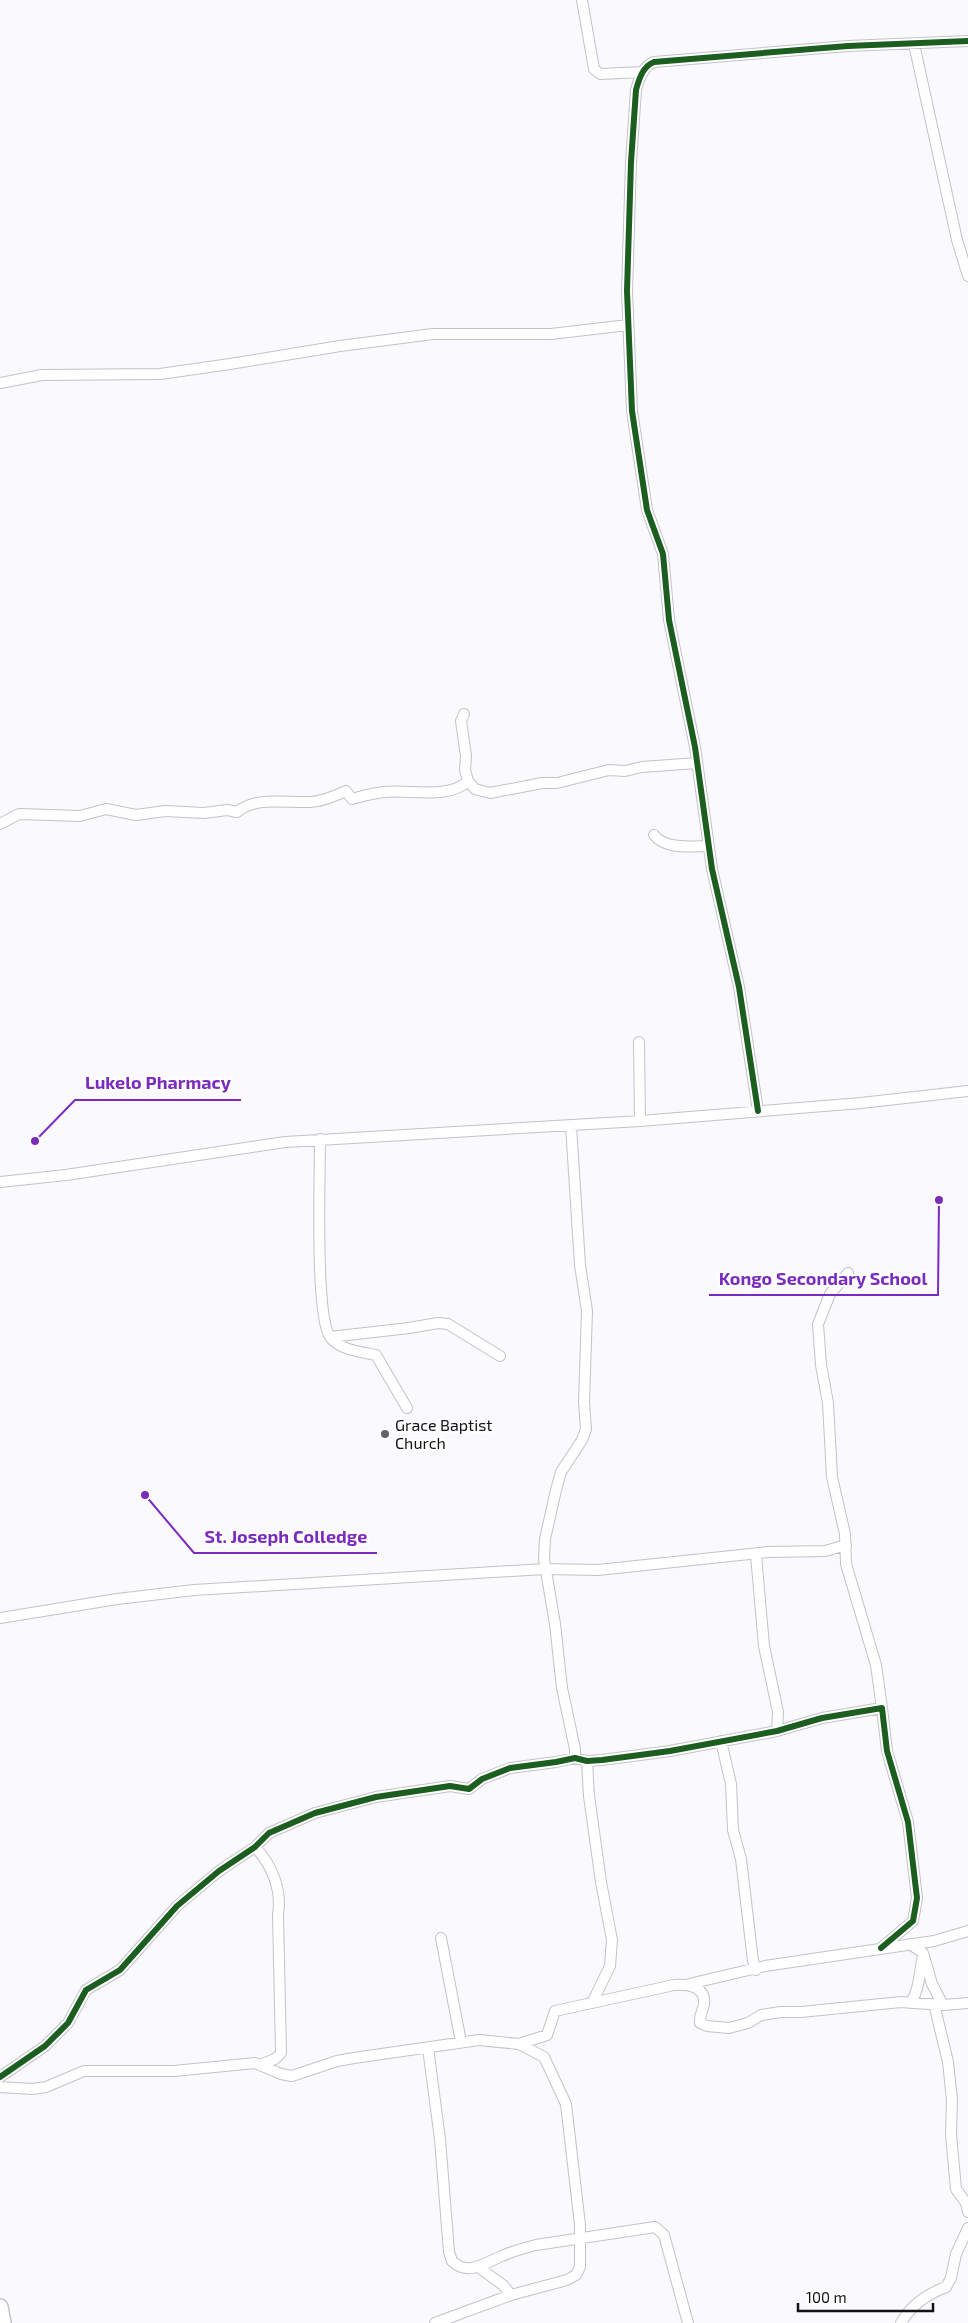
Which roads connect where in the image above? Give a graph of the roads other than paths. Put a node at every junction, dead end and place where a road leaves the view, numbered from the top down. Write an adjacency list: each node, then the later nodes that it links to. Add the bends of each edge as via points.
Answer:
1 (582, 0): 4 (street, via 594,69 600,74)
2 (968, 41): 3 (street)
3 (914, 44): 4 (street, via 662,61 649,64); 5 (street, via 956,240)
4 (644, 72): 6 (street, via 636,90 631,162)
5 (968, 276)
6 (628, 325): 7 (street, via 556,334 433,334 160,374 63,374); 9 (street, via 632,411 647,510 663,554 669,620)
7 (0, 383)
8 (464, 714): 10 (street, via 461,721)
9 (697, 763): 10 (street, via 608,770 557,783 490,793 475,789); 13 (street)
10 (468, 782): 11 (street, via 460,789 383,792 352,798 346,791 310,802 267,801 244,806 237,812 165,811 136,815 106,809 80,816 19,814)
11 (0, 824)
12 (654, 835): 13 (street, via 658,840 677,846)
13 (708, 846): 16 (street, via 739,987)
14 (639, 1042): 17 (street)
15 (968, 1091): 16 (street)
16 (758, 1111): 17 (street)
17 (640, 1122): 18 (street)
18 (571, 1126): 19 (street); 27 (street, via 580,1264 587,1311 586,1429 561,1472 545,1539)
19 (320, 1140): 20 (street, via 285,1142); 22 (street, via 322,1303)
20 (0, 1182)
21 (848, 1273): 25 (street, via 830,1294 818,1324 828,1403 832,1477)
22 (330, 1338): 23 (street, via 438,1322 448,1324); 24 (street, via 341,1346 376,1356)
23 (500, 1356)
24 (407, 1408)
25 (846, 1545): 26 (street, via 825,1551); 29 (street, via 846,1564 876,1665)
26 (756, 1555): 27 (street, via 598,1570); 30 (street, via 764,1646 778,1712)
27 (545, 1569): 28 (street, via 202,1590 117,1599); 32 (street)
28 (0, 1618)
29 (882, 1708): 30 (street, via 822,1718); 38 (street, via 887,1751 908,1822 917,1898 913,1921)
30 (777, 1731): 31 (street)
31 (721, 1741): 33 (street); 40 (street, via 731,1784 733,1830 741,1859)
32 (575, 1758): 33 (street); 34 (street, via 510,1768 482,1779 469,1789 450,1786 420,1789 356,1801 293,1821 269,1832)
33 (586, 1761): 43 (street, via 598,1863 612,1940 610,1966)
34 (255, 1847): 49 (street, via 276,1881 280,1901 281,2049 279,2057); 50 (street, via 219,1871 177,1906 120,1970 86,1990 68,2023 45,2046)
35 (968, 1931): 37 (street)
36 (441, 1938): 46 (street)
37 (910, 1944): 38 (street); 39 (street)
38 (881, 1948): 40 (street)
39 (923, 1953): 42 (street, via 921,1978); 45 (street)
40 (756, 1970): 41 (street)
41 (689, 1984): 42 (street, via 701,1992 704,1999 700,2020 707,2026 737,2026 761,2015 781,2012); 43 (street, via 643,1990)
42 (911, 2002): 45 (street)
43 (592, 2003): 47 (street, via 555,2011 547,2035)
44 (968, 2003): 45 (street)
45 (938, 2004): 52 (street, via 949,2072 956,2190 966,2203)
46 (461, 2042): 47 (street, via 488,2039); 48 (street)
47 (519, 2044): 54 (street, via 544,2058 566,2104)
48 (428, 2048): 49 (street, via 337,2061 292,2076); 55 (street, via 450,2257 462,2267)
49 (262, 2064): 51 (street, via 174,2071 84,2071 46,2087)
50 (0, 2077)
51 (0, 2087)
52 (968, 2212)
53 (968, 2228): 61 (street, via 946,2287 932,2292 914,2306)
54 (580, 2238): 55 (street, via 517,2250); 56 (street, via 581,2260 576,2275); 60 (street, via 648,2226 659,2230 664,2235)
55 (478, 2267): 56 (street)
56 (511, 2295): 59 (street)
57 (0, 2307): 58 (highway)
58 (2, 2323)
59 (435, 2323)
60 (688, 2323)
61 (901, 2323)

